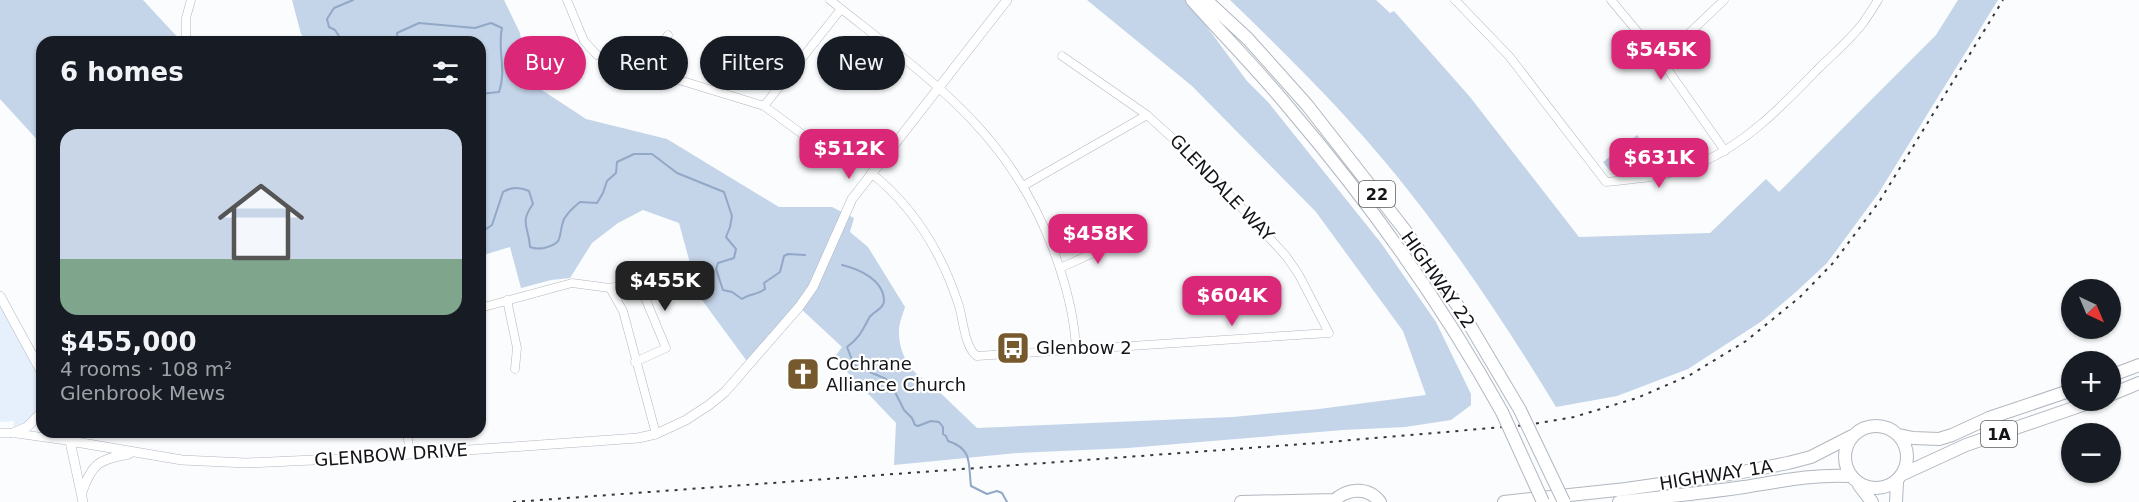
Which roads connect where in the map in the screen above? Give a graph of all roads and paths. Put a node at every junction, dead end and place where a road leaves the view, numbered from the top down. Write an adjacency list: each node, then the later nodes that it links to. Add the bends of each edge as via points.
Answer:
1 (191, 0): 12 (street)
2 (567, 0): 13 (street, via 584,41)
3 (830, 0): 11 (street)
4 (1192, 0): 60 (main road, HIGHWAY 22 / 22, bridge, via 1289,107 1364,201 1439,305 1502,411)
5 (1206, 0): 61 (main road, HIGHWAY 22 / 22, bridge, via 1248,39 1307,105 1462,312 1520,410)
6 (1455, 0): 21 (street, via 1509,56 1606,182 1669,174)
7 (1611, 0): 15 (street)
8 (1724, 0): 15 (street)
9 (1878, 0): 21 (street, via 1862,24 1803,85)
10 (1007, 2): 17 (street, GLENBOW DRIVE)
11 (841, 9): 17 (street); 18 (street)
12 (186, 36)
13 (598, 54)
14 (1062, 56): 19 (street)
15 (1661, 60): 21 (street)
16 (688, 82): 18 (street)
17 (939, 87): 22 (street, GLENBOW DRIVE); 23 (street, via 989,138)
18 (764, 106): 20 (street)
19 (1148, 115): 23 (street); 30 (street, GLENDALE WAY, via 1203,166 1286,256 1329,333)
20 (802, 135)
21 (1725, 151)
22 (871, 173): 30 (street, GLENDALE WAY, via 903,201 933,245 952,286 971,353 982,357); 44 (street, GLENBOW DRIVE, via 852,199 813,287 799,307 725,392 686,420)
23 (1023, 186): 25 (street)
24 (1132, 244): 25 (street, via 1111,245)
25 (1060, 268): 30 (street)
26 (610, 288): 28 (street, via 572,283); 32 (street, via 623,311); 32 (street, via 638,281 666,348)
27 (0, 296): 31 (street)
28 (507, 300): 29 (street); 34 (street, via 517,348)
29 (486, 306)
30 (1076, 351)
31 (36, 362)
32 (635, 362): 44 (street)
33 (2139, 365): 35 (main road)
34 (514, 369)
35 (2121, 371)
36 (2139, 383): 37 (main road)
37 (2121, 390)
38 (2061, 394): 45 (main road, 1A, via 1939,439)
39 (2066, 411): 52 (main road, 1A, via 1966,446)
40 (36, 418): 42 (street)
41 (0, 433): 42 (street)
42 (13, 433): 43 (street)
43 (36, 434)
44 (656, 434): 51 (street, GLENBOW DRIVE)
45 (1899, 435): 46 (main road, via 1873,426); 52 (main road, via 1908,454)
46 (1852, 436): 53 (main road, via 1845,459); 59 (main road, HIGHWAY 1A, via 1810,457 1747,471)
47 (69, 438): 54 (street)
48 (78, 438): 50 (street, GLENBOW DRIVE)
49 (408, 438): 51 (street)
50 (137, 452): 51 (street, GLENBOW DRIVE, via 182,460 246,464); 54 (street, via 102,460 89,473)
51 (410, 454)
52 (1900, 478): 53 (main road, via 1877,489); 64 (main road)
53 (1854, 479): 62 (main road, HIGHWAY 1A, via 1832,474 1806,476); 63 (main road)
54 (82, 492): 57 (street)
55 (1334, 501): 56 (main road, via 1342,494 1360,490); 58 (main road)
56 (1380, 501)
57 (83, 502)
58 (1241, 502)
59 (1504, 502)
60 (1543, 502)
61 (1564, 502)
62 (1619, 502)
63 (1872, 502)
64 (1896, 502)

